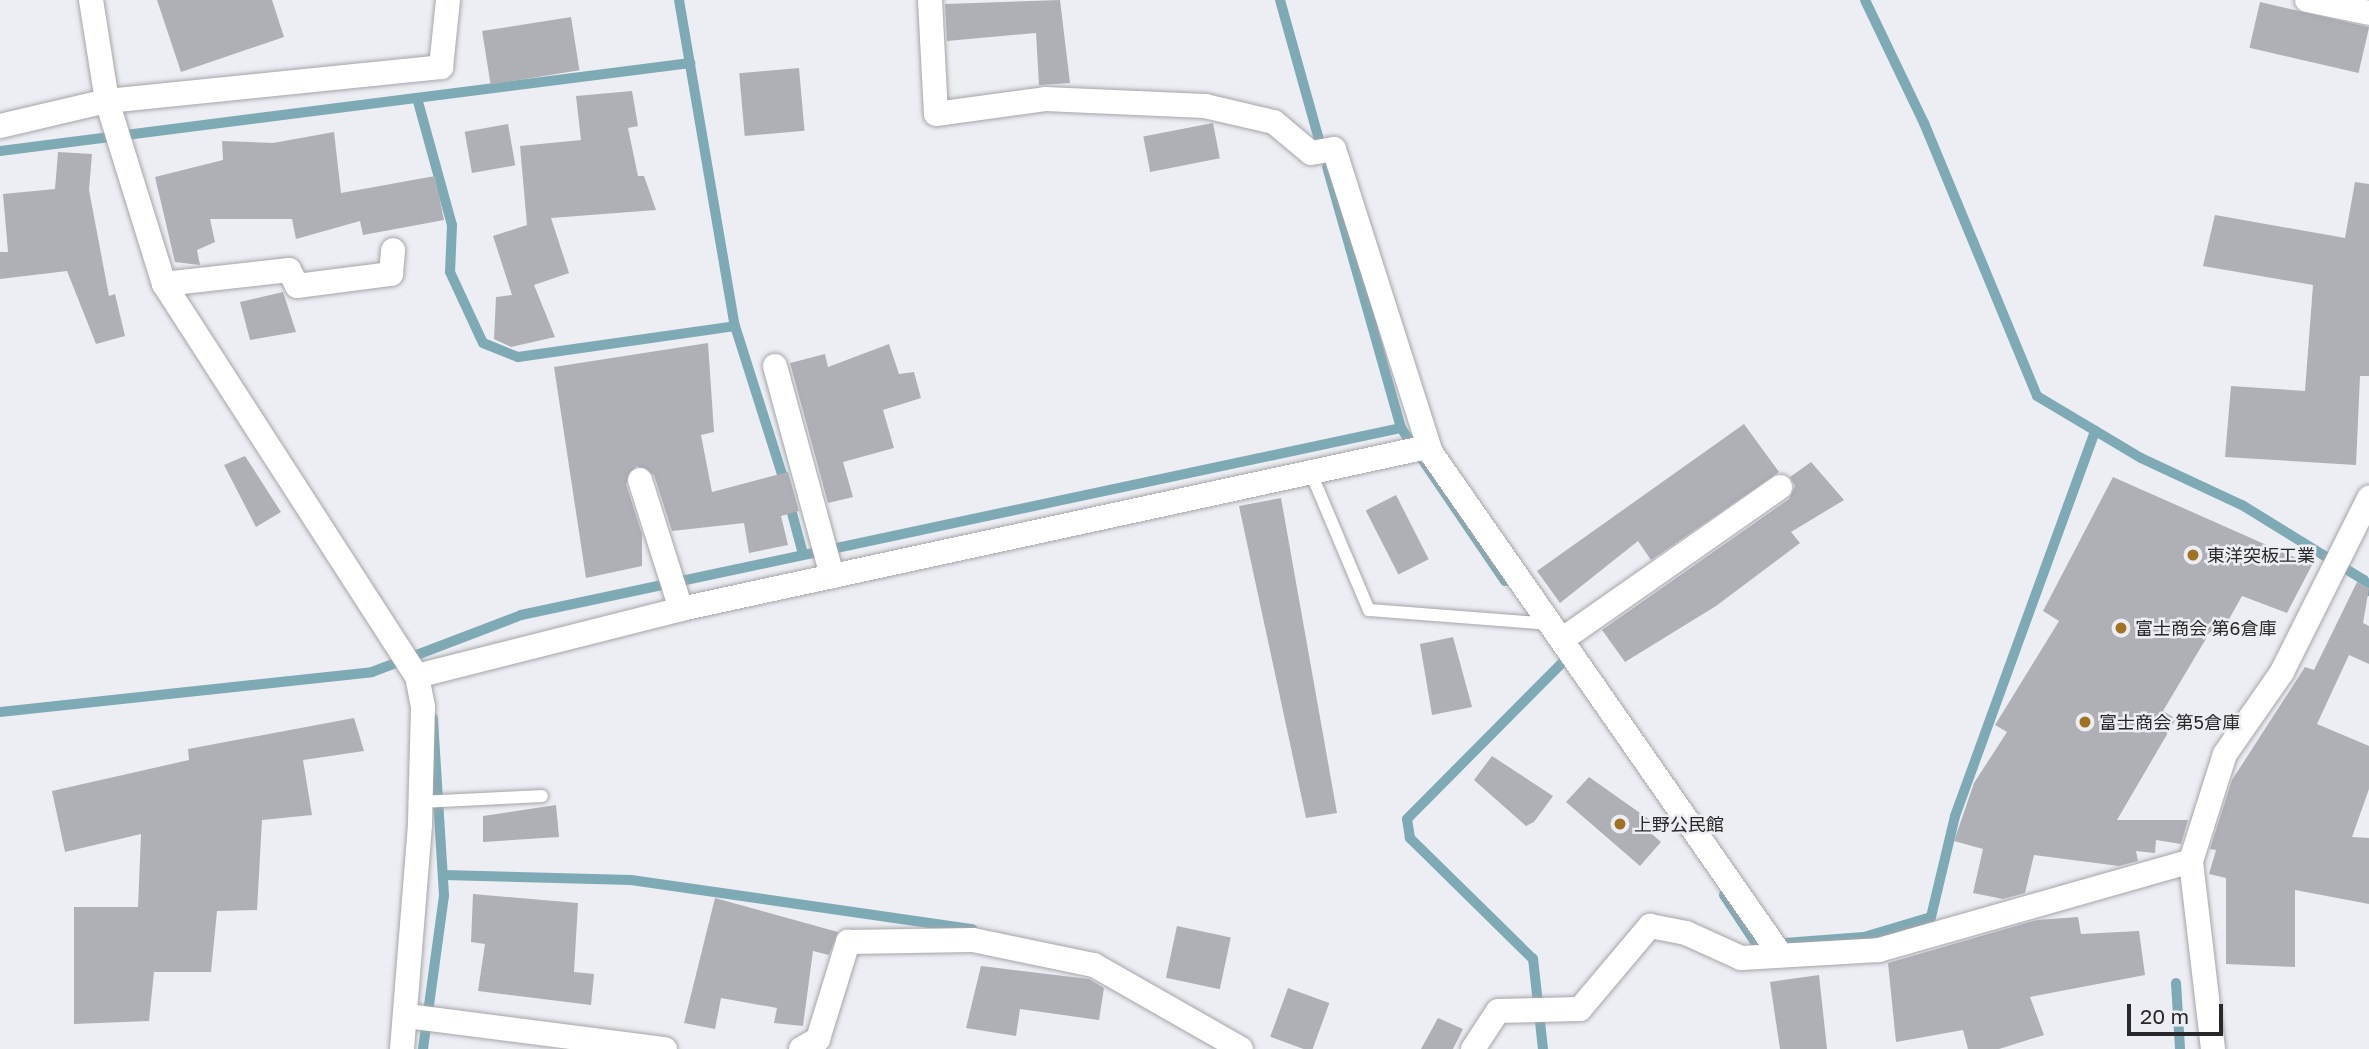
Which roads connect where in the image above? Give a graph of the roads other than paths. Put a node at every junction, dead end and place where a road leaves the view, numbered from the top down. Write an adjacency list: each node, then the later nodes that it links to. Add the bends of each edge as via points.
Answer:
1 (91, 0): 6 (street)
2 (448, 0): 6 (street, via 441,67)
3 (930, 0): 11 (street, via 936,114 1045,99 1205,106 1274,122 1311,153 1334,149)
4 (2307, 0): 5 (street)
5 (2369, 13)
6 (109, 110): 7 (street); 9 (street)
7 (0, 126)
8 (393, 250): 9 (street, via 391,274 297,286 289,270)
9 (164, 284): 19 (street, via 402,654)
10 (775, 366): 16 (street)
11 (1421, 451): 12 (street); 18 (street)
12 (1311, 472): 16 (street); 18 (lane, via 1369,610 1519,622)
13 (640, 480): 17 (street)
14 (1780, 487): 18 (street)
15 (2369, 498): 22 (street, via 2282,671 2225,754)
16 (832, 576): 17 (street)
17 (681, 609): 19 (street)
18 (1558, 631): 23 (street)
19 (426, 674): 21 (street)
20 (542, 796): 21 (lane)
21 (421, 802): 24 (street)
22 (2191, 861): 23 (street, via 1879,950); 30 (street)
23 (1775, 944): 29 (street, via 1741,958 1686,933 1650,926 1580,1009 1498,1011)
24 (422, 1018): 25 (street); 26 (street)
25 (402, 1049)
26 (665, 1049)
27 (801, 1049): 28 (street, via 818,1038 848,942 973,940 1094,965)
28 (1241, 1049)
29 (1474, 1049)
30 (2213, 1049)

